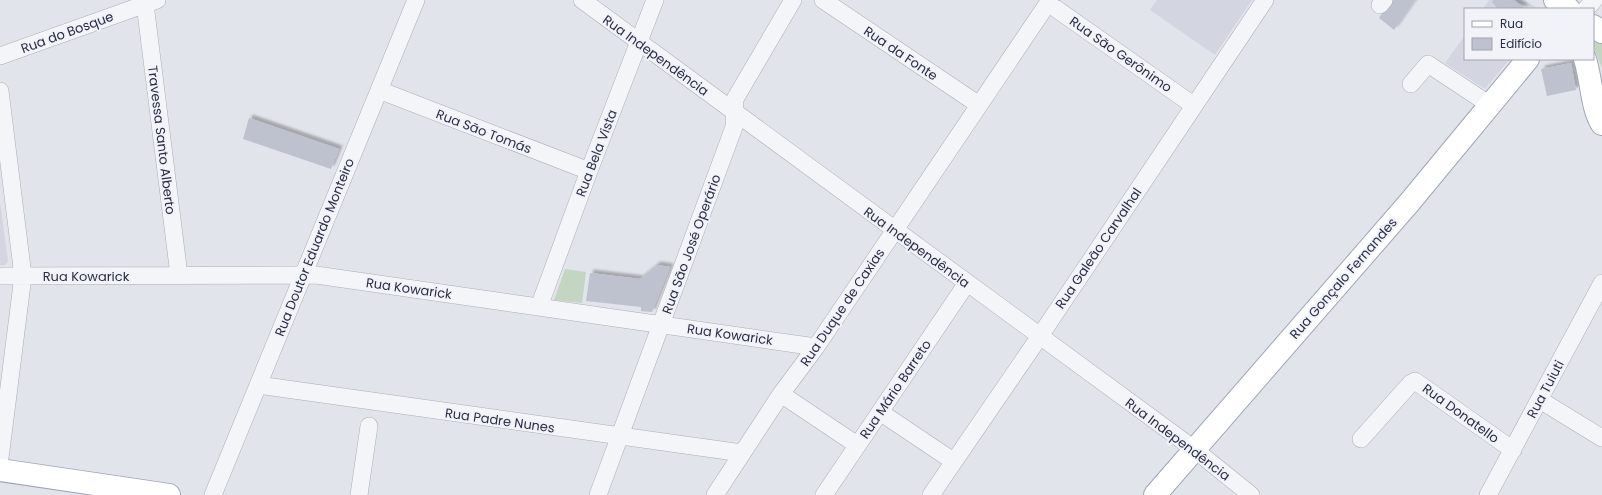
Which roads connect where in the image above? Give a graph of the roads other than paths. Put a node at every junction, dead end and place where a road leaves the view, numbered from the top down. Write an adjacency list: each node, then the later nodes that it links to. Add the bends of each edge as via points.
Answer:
1 (416, 0): 19 (street, Rua Doutor Eduardo Monteiro)
2 (582, 0): 13 (street, Rua Independência)
3 (655, 0): 13 (street, Rua Bela Vista)
4 (793, 0): 25 (street, Rua São José Operário, via 735,99)
5 (823, 0): 22 (street, Rua da Fonte)
6 (1265, 0): 23 (street, Rua Galeão Carvalhal)
7 (1555, 0): 11 (main road)
8 (1594, 0): 12 (street)
9 (1049, 1): 22 (street, Rua Duque de Caxias); 23 (street, Rua São Gerônimo)
10 (151, 2): 14 (street, Rua do Bosque); 29 (street, Travessa Santo Alberto)
11 (1567, 8)
12 (1587, 8)
13 (639, 42): 25 (street, Rua Independência); 27 (street, Rua Bela Vista)
14 (0, 56)
15 (1527, 60): 24 (main road, Rua Gonçalo Fernandes)
16 (1585, 60): 21 (main road)
17 (1602, 77): 21 (main road)
18 (1411, 84): 24 (street, via 1428,64)
19 (379, 90): 27 (street, Rua São Tomás); 30 (street, Rua Doutor Eduardo Monteiro)
20 (0, 91): 32 (street)
21 (1594, 98): 26 (main road)
22 (979, 105): 28 (street, Rua Duque de Caxias)
23 (1194, 105): 37 (street, Rua Galeão Carvalhal)
24 (1490, 106): 48 (main road, Rua Gonçalo Fernandes, via 1409,203)
25 (735, 112): 28 (street, Rua Independência); 36 (street, Rua São José Operário, via 734,127)
26 (1601, 125)
27 (589, 171): 35 (street, Rua Bela Vista)
28 (894, 230): 33 (street, Rua Independência); 38 (street, Rua Duque de Caxias)
29 (179, 275): 30 (street, Rua Kowarick); 32 (street, Rua Kowarick)
30 (303, 275): 35 (street, Rua Kowarick, via 326,276); 39 (street, Rua Doutor Eduardo Monteiro)
31 (0, 276): 32 (street, Rua Kowarick)
32 (23, 276): 51 (street)
33 (967, 283): 37 (street, Rua Independência); 42 (street, Rua Mário Barreto)
34 (1602, 283): 41 (street, Rua Tuiuti)
35 (540, 307): 36 (street, Rua Kowarick)
36 (662, 325): 38 (street, Rua Kowarick); 44 (street, Rua São José Operário)
37 (1040, 336): 48 (street, Rua Independência); 52 (street, Rua Galeão Carvalhal)
38 (816, 347): 40 (street, Rua Duque de Caxias)
39 (258, 385): 44 (street, Rua Padre Nunes); 55 (street, Rua Doutor Eduardo Monteiro)
40 (781, 394): 47 (street); 50 (street, Rua Duque de Caxias)
41 (1540, 400): 45 (street); 49 (street, Rua Tuiuti)
42 (880, 412): 47 (street, Rua Mário Barreto); 52 (street)
43 (369, 426): 56 (street)
44 (619, 436): 50 (street, Rua Padre Nunes); 57 (street, Rua São José Operário)
45 (1602, 438)
46 (1361, 439): 49 (street, Rua Donatello, via 1415,381)
47 (857, 445): 59 (street, Rua Mário Barreto)
48 (1194, 449): 61 (main road, Rua Gonçalo Fernandes); 62 (street, Rua Independência)
49 (1513, 450): 63 (street, Rua Tuiuti)
50 (742, 453): 58 (street, Rua Duque de Caxias)
51 (0, 458)
52 (953, 461): 60 (street, Rua Galeão Carvalhal)
53 (0, 470): 54 (main road)
54 (169, 495)
55 (213, 495)
56 (359, 495)
57 (598, 495)
58 (714, 495)
59 (824, 495)
60 (931, 495)
61 (1155, 495)
62 (1251, 495)
63 (1488, 495)

